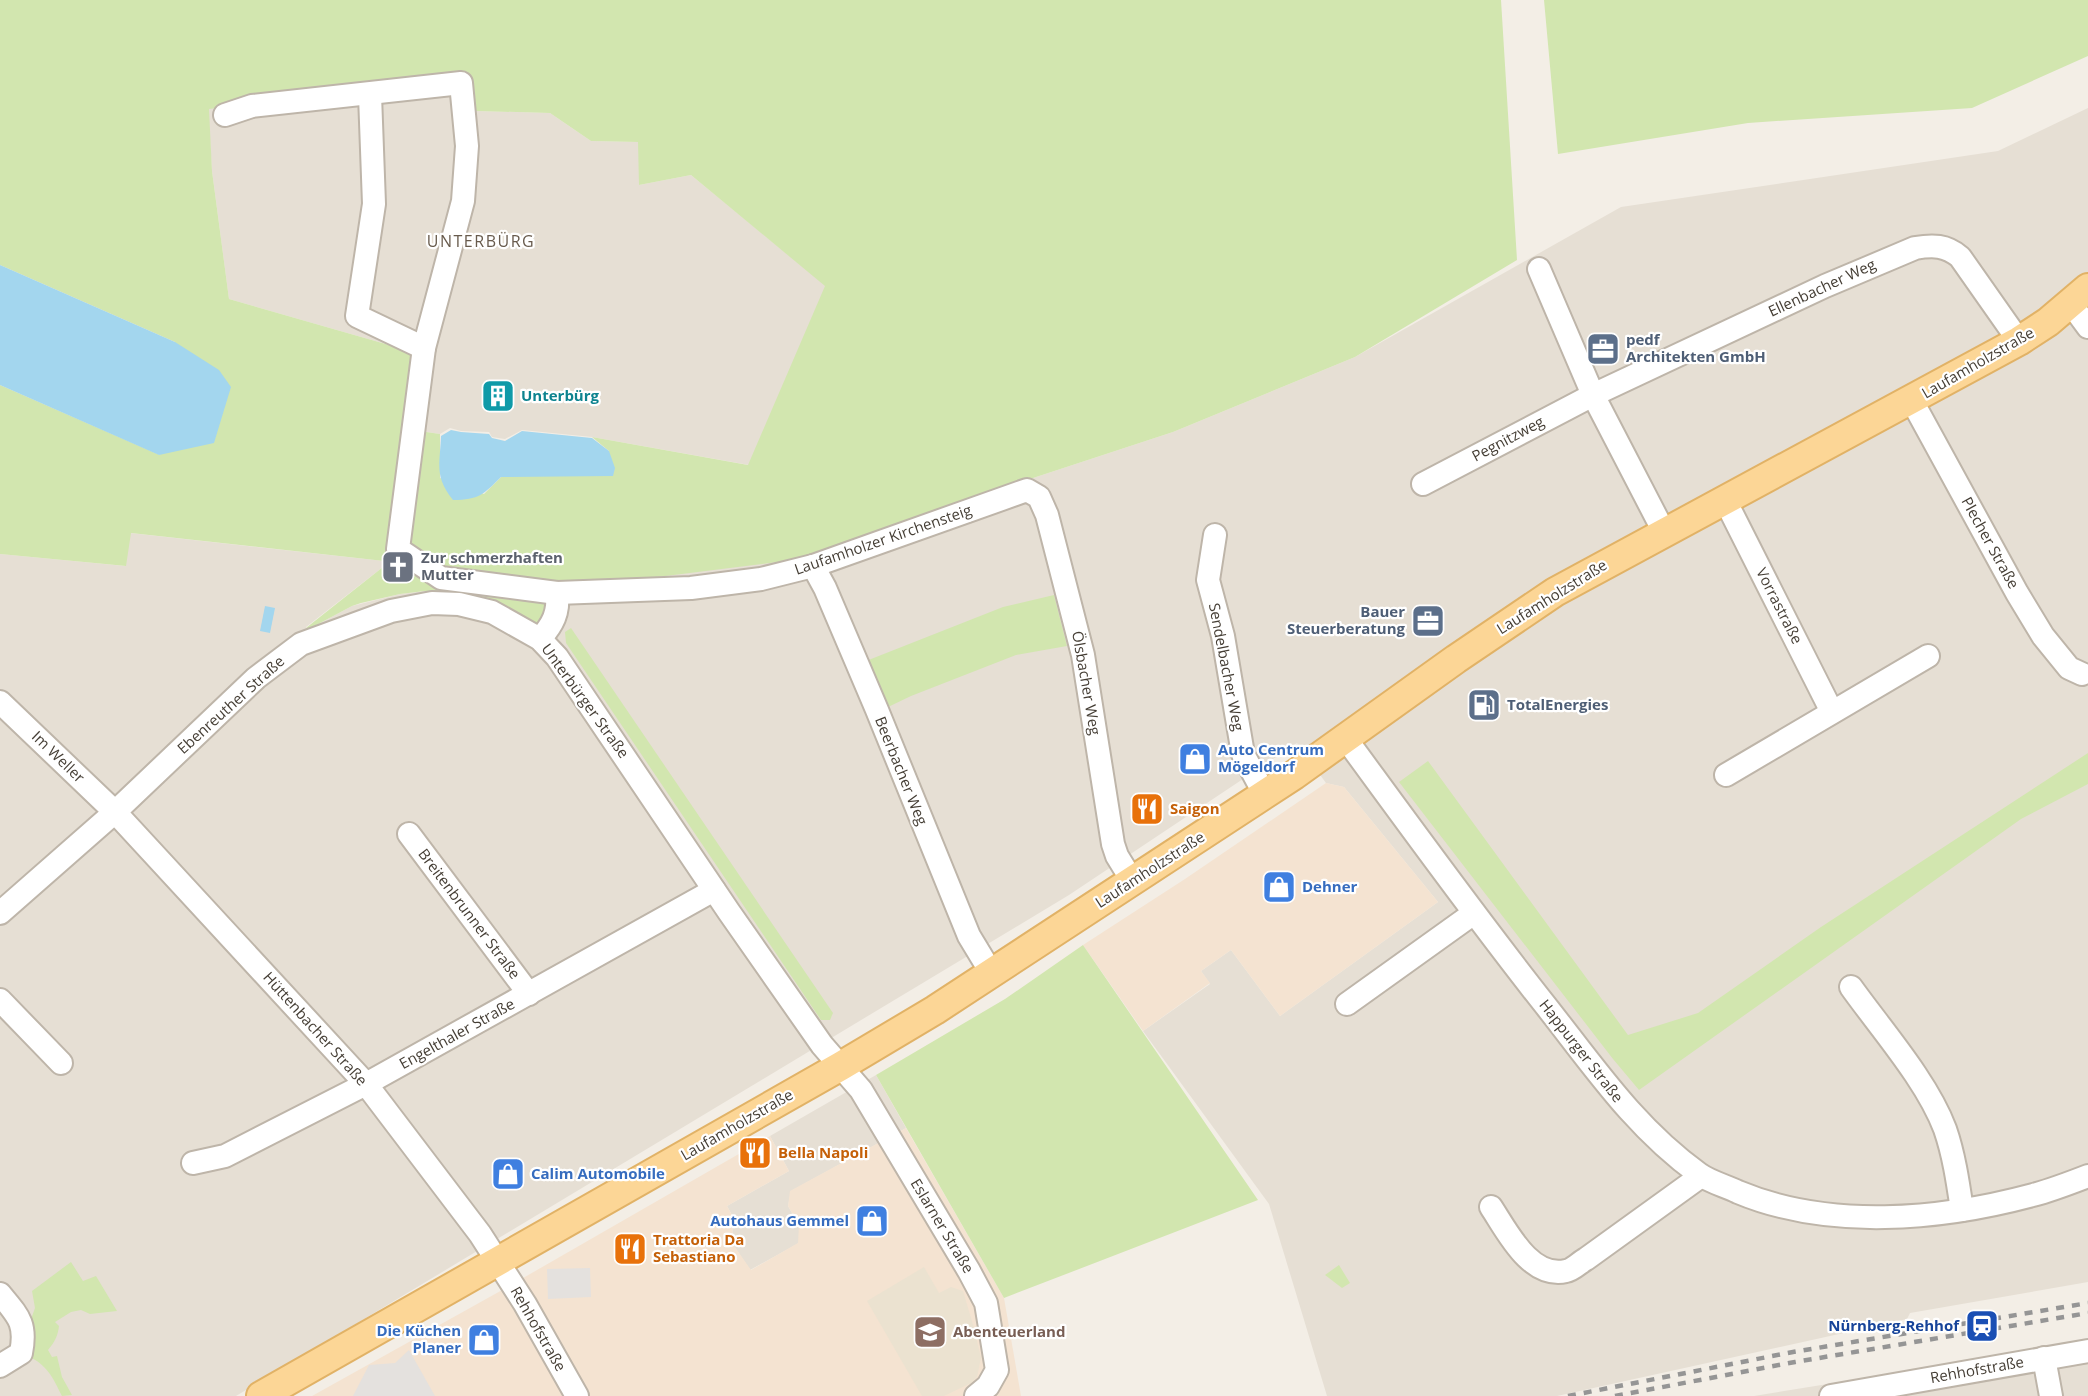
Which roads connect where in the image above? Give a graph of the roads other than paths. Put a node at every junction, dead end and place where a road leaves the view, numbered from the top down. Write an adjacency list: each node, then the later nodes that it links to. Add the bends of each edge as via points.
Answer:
1 (370, 95): 2 (street, via 252,106); 7 (street, via 374,204 357,316); 7 (street, via 461,83 467,146 463,201)
2 (225, 115)
3 (1539, 270): 8 (street)
4 (2080, 296): 5 (street); 6 (main road, Laufamholzstraße)
5 (2088, 327)
6 (2019, 341): 8 (street, Ellenbacher Weg, via 1960,257 1951,249 1930,245 1881,261); 9 (main road, Laufamholzstraße)
7 (424, 348): 16 (street, via 398,549 441,578)
8 (1593, 395): 10 (street, Pegnitzweg); 13 (street)
9 (1912, 401): 12 (main road, Laufamholzstraße); 19 (street, Plecher Straße, via 2043,636 2069,668)
10 (1423, 484)
11 (1028, 490): 15 (street, Laufamholzer Kirchensteig); 27 (street, Ölsbacher Weg, via 1039,497 1047,515 1083,655 1113,844)
12 (1725, 500): 13 (main road, Laufamholzstraße); 21 (street, Vorrastraße)
13 (1664, 532): 22 (main road, Laufamholzstraße, via 1536,604)
14 (1215, 535): 24 (street, Sendelbacher Weg, via 1208,580 1223,636 1243,754)
15 (813, 566): 16 (street, Laufamholzer Kirchensteig, via 761,579 691,588); 31 (street, Beerbacher Weg, via 969,936)
16 (557, 593): 17 (street, Unterbürger Straße, via 557,614)
17 (540, 639): 25 (street, Ebenreuther Straße, via 492,612 459,604 432,603 391,611 301,644 256,678); 28 (street, Unterbürger Straße, via 557,657)
18 (1928, 656): 21 (street)
19 (2082, 674)
20 (0, 702): 25 (street, Im Weller)
21 (1832, 712): 23 (street)
22 (1346, 739): 24 (main road, Laufamholzstraße); 30 (street, Happurger Straße)
23 (1726, 776)
24 (1265, 795): 27 (main road, Laufamholzstraße)
25 (115, 812): 29 (street, Ebenreuther Straße); 38 (street, Hüttenbacher Straße)
26 (409, 834): 33 (street, Breitenbrunner Straße)
27 (1133, 882): 31 (main road, Laufamholzstraße)
28 (714, 890): 33 (street, Engelthaler Straße); 37 (street, Unterbürger Straße, via 822,1045)
29 (0, 913)
30 (1474, 913): 35 (street); 40 (street, Happurger Straße, via 1616,1098 1658,1141)
31 (992, 974): 37 (main road, Laufamholzstraße)
32 (1851, 987): 43 (street, via 1938,1113 1949,1143)
33 (529, 994): 38 (street, Engelthaler Straße)
34 (0, 1000): 36 (street)
35 (1347, 1004)
36 (61, 1062)
37 (841, 1066): 44 (main road, Laufamholzstraße); 51 (street, Eslarner Straße, via 866,1098 987,1303 997,1370 988,1386)
38 (366, 1083): 39 (street, Engelthaler Straße, via 225,1156); 44 (street, Hüttenbacher Straße)
39 (193, 1163)
40 (1701, 1176): 42 (street, via 1566,1271 1545,1270 1527,1257); 43 (street, Happurger Straße, via 1751,1197 1829,1216 1888,1217)
41 (2088, 1176): 43 (street, Happurger Straße, via 2035,1195)
42 (1491, 1207)
43 (1962, 1210)
44 (498, 1262): 49 (main road, Laufamholzstraße); 50 (street, Rehhofstraße)
45 (0, 1294): 48 (street, via 16,1312 24,1336 21,1353)
46 (2088, 1351): 47 (street, Rehhofstraße)
47 (2044, 1358): 52 (street, Rehhofstraße); 53 (street)
48 (6, 1363)
49 (261, 1396)
50 (577, 1396)
51 (976, 1396)
52 (1831, 1396)
53 (2051, 1396)

